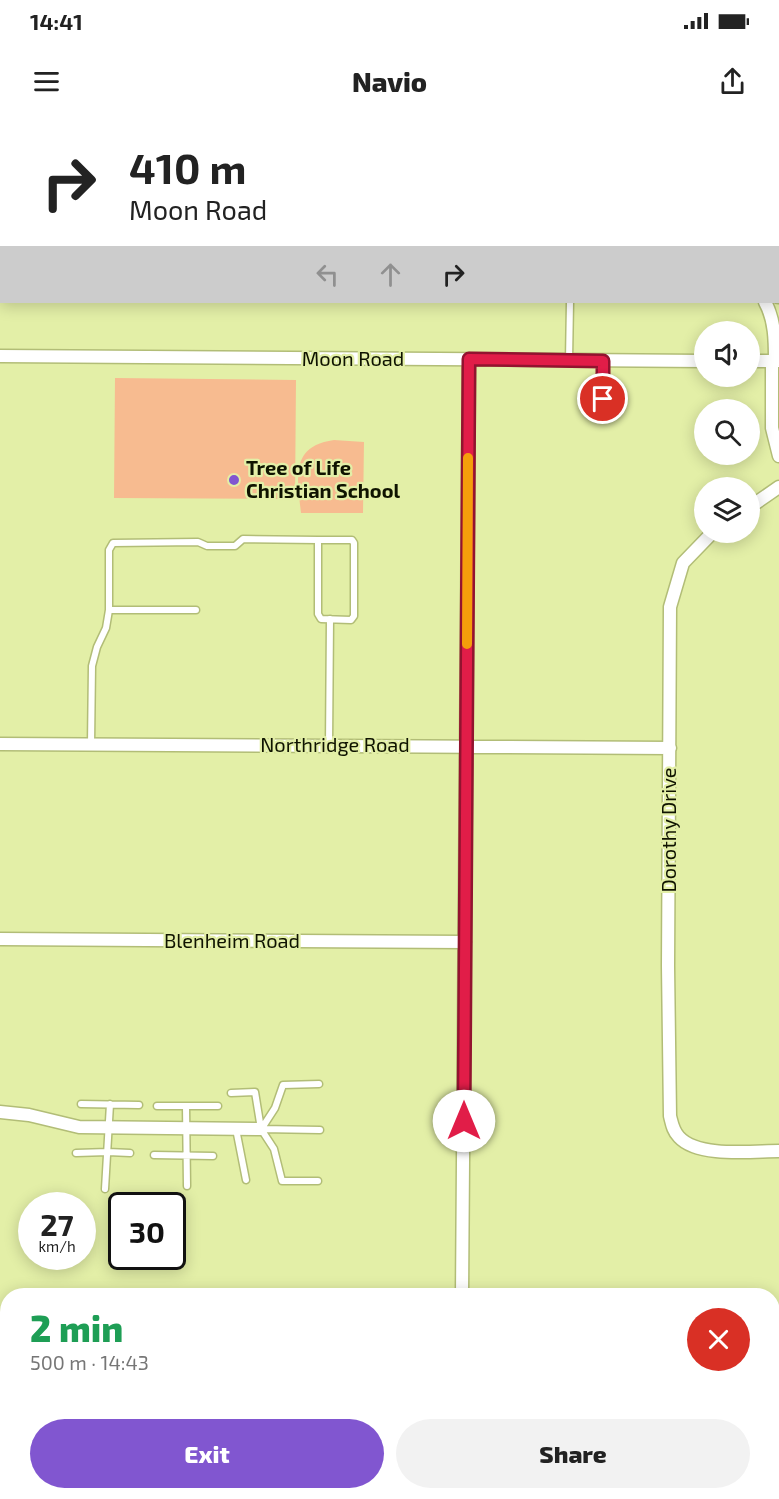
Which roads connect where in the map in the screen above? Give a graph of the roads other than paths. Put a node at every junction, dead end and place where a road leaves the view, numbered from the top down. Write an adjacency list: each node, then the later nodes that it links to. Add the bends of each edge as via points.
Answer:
1 (570, 303): 5 (lane)
2 (766, 303): 9 (street, via 772,320)
3 (0, 356): 4 (street, Moon Road)
4 (469, 359): 5 (street, Moon Road); 22 (street)
5 (569, 360): 6 (street, Moon Road)
6 (603, 361): 7 (street, Moon Road); 10 (lane)
7 (694, 361)
8 (760, 361): 9 (street)
9 (776, 361): 11 (street, via 772,428)
10 (603, 399)
11 (779, 456)
12 (779, 487): 13 (street)
13 (760, 500)
14 (318, 540): 16 (lane, via 243,539 235,546 207,546 198,542 112,543); 18 (lane, via 318,614 321,619); 18 (lane, via 354,543 354,616 351,620)
15 (702, 543): 23 (street, Dorothy Drive, via 683,562 670,606)
16 (109, 610): 17 (lane); 20 (lane, via 92,666)
17 (196, 610)
18 (330, 619): 21 (lane)
19 (0, 744): 20 (street, Northridge Road)
20 (91, 744): 21 (street, Northridge Road)
21 (329, 745): 22 (street, Northridge Road)
22 (467, 746): 23 (street, Northridge Road); 25 (street)
23 (670, 748): 40 (street, Dorothy Drive, via 669,1104 674,1129 681,1139 697,1148)
24 (0, 939): 25 (street, Blenheim Road)
25 (465, 942): 51 (street)
26 (319, 1084): 38 (lane, via 283,1085 275,1108)
27 (231, 1093): 38 (lane, via 255,1092)
28 (81, 1104): 29 (lane)
29 (110, 1104): 30 (lane); 35 (lane)
30 (138, 1105)
31 (157, 1106): 32 (lane)
32 (186, 1106): 33 (lane); 36 (lane)
33 (218, 1106)
34 (0, 1112): 35 (street)
35 (109, 1129): 36 (street); 41 (lane)
36 (186, 1129): 37 (street); 45 (lane)
37 (236, 1129): 38 (street); 47 (lane)
38 (261, 1129): 39 (lane); 48 (lane, via 274,1149 282,1181)
39 (320, 1130)
40 (779, 1151)
41 (108, 1152): 42 (lane); 43 (lane); 50 (lane)
42 (76, 1153)
43 (130, 1154)
44 (154, 1155): 45 (lane)
45 (186, 1155): 46 (lane); 49 (lane)
46 (213, 1156)
47 (246, 1180)
48 (318, 1181)
49 (187, 1186)
50 (105, 1189)
51 (462, 1288)

